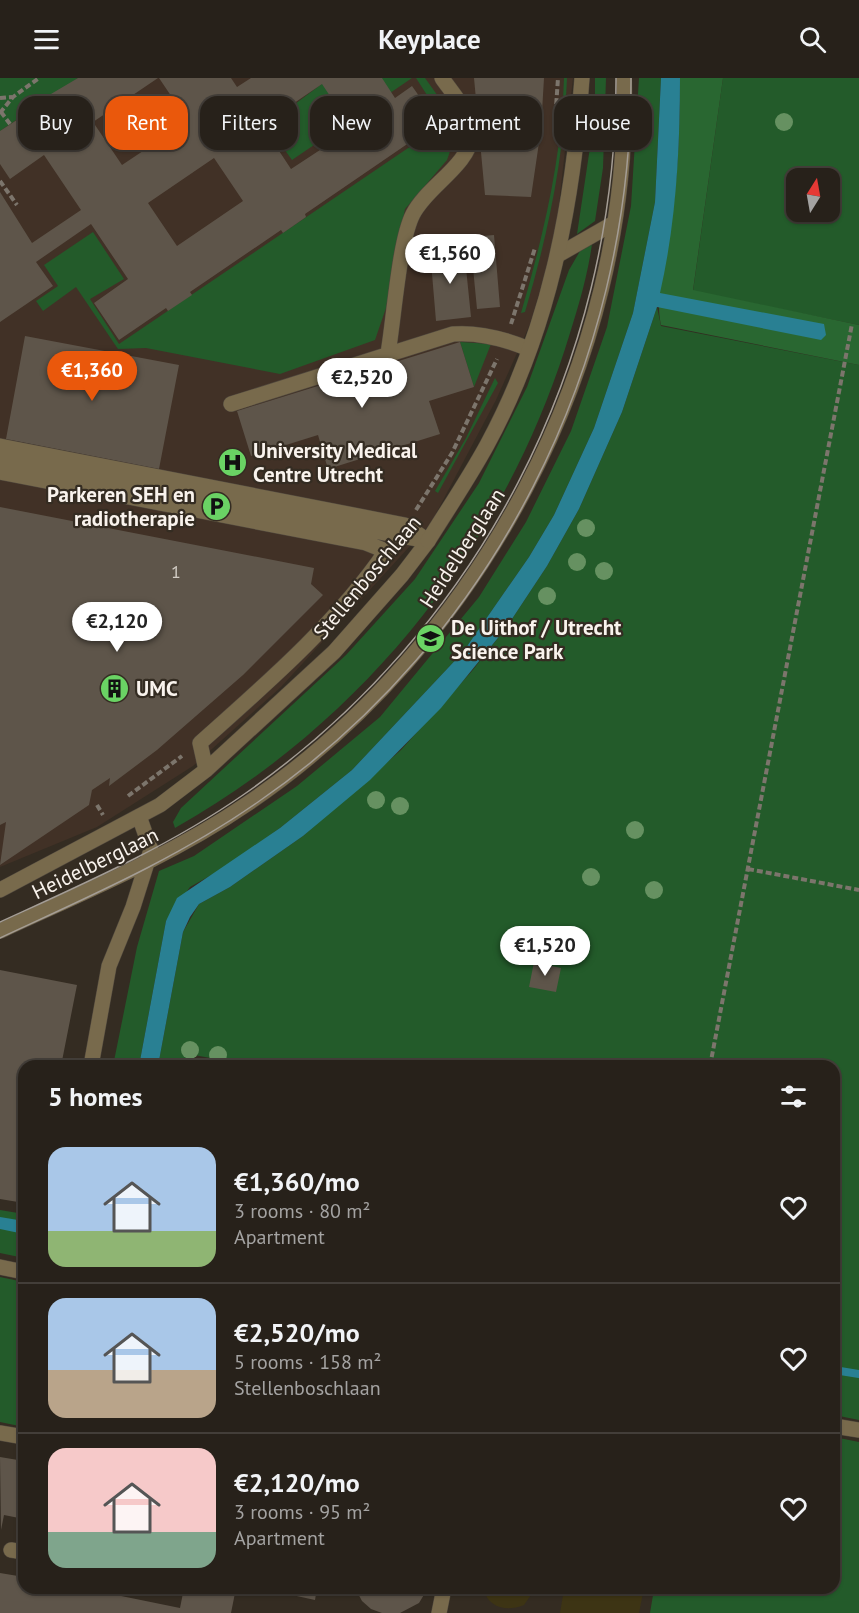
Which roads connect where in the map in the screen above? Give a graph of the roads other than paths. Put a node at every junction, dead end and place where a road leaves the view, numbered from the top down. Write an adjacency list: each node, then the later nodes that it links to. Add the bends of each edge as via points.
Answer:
1 (442, 78): 7 (street, via 473,131 465,153 420,204 409,224)
2 (582, 78): 5 (street, Stellenboschlaan, via 574,172)
3 (624, 78): 4 (street, Heidelberglaan, via 623,155)
4 (614, 223): 5 (street); 16 (street, Heidelberglaan, via 603,282 574,378 515,507 467,584 433,630 345,727 248,804)
5 (558, 255): 6 (street, Stellenboschlaan)
6 (529, 349): 7 (street, via 505,339 465,333); 12 (street, Stellenboschlaan, via 488,444)
7 (388, 353): 8 (street)
8 (231, 404)
9 (0, 446): 12 (street, via 405,525)
10 (0, 461): 12 (street)
11 (0, 472): 13 (street, via 366,543)
12 (428, 541): 13 (street); 14 (street, Stellenboschlaan, via 334,652)
13 (386, 551): 14 (street, Stellenboschlaan, via 366,581 200,743)
14 (206, 770): 15 (street, Stellenboschlaan)
15 (139, 816): 16 (street, via 151,850); 17 (street, Stellenboschlaan)
16 (147, 861): 18 (street, Heidelberglaan); 19 (street, via 109,966)
17 (0, 889)
18 (0, 931)
19 (92, 1060)
20 (0, 1267): 21 (street)
21 (18, 1271)
22 (840, 1426): 23 (street)
23 (859, 1430)
24 (0, 1433): 25 (street)
25 (18, 1436)
26 (443, 1594): 27 (street)
27 (439, 1613)

